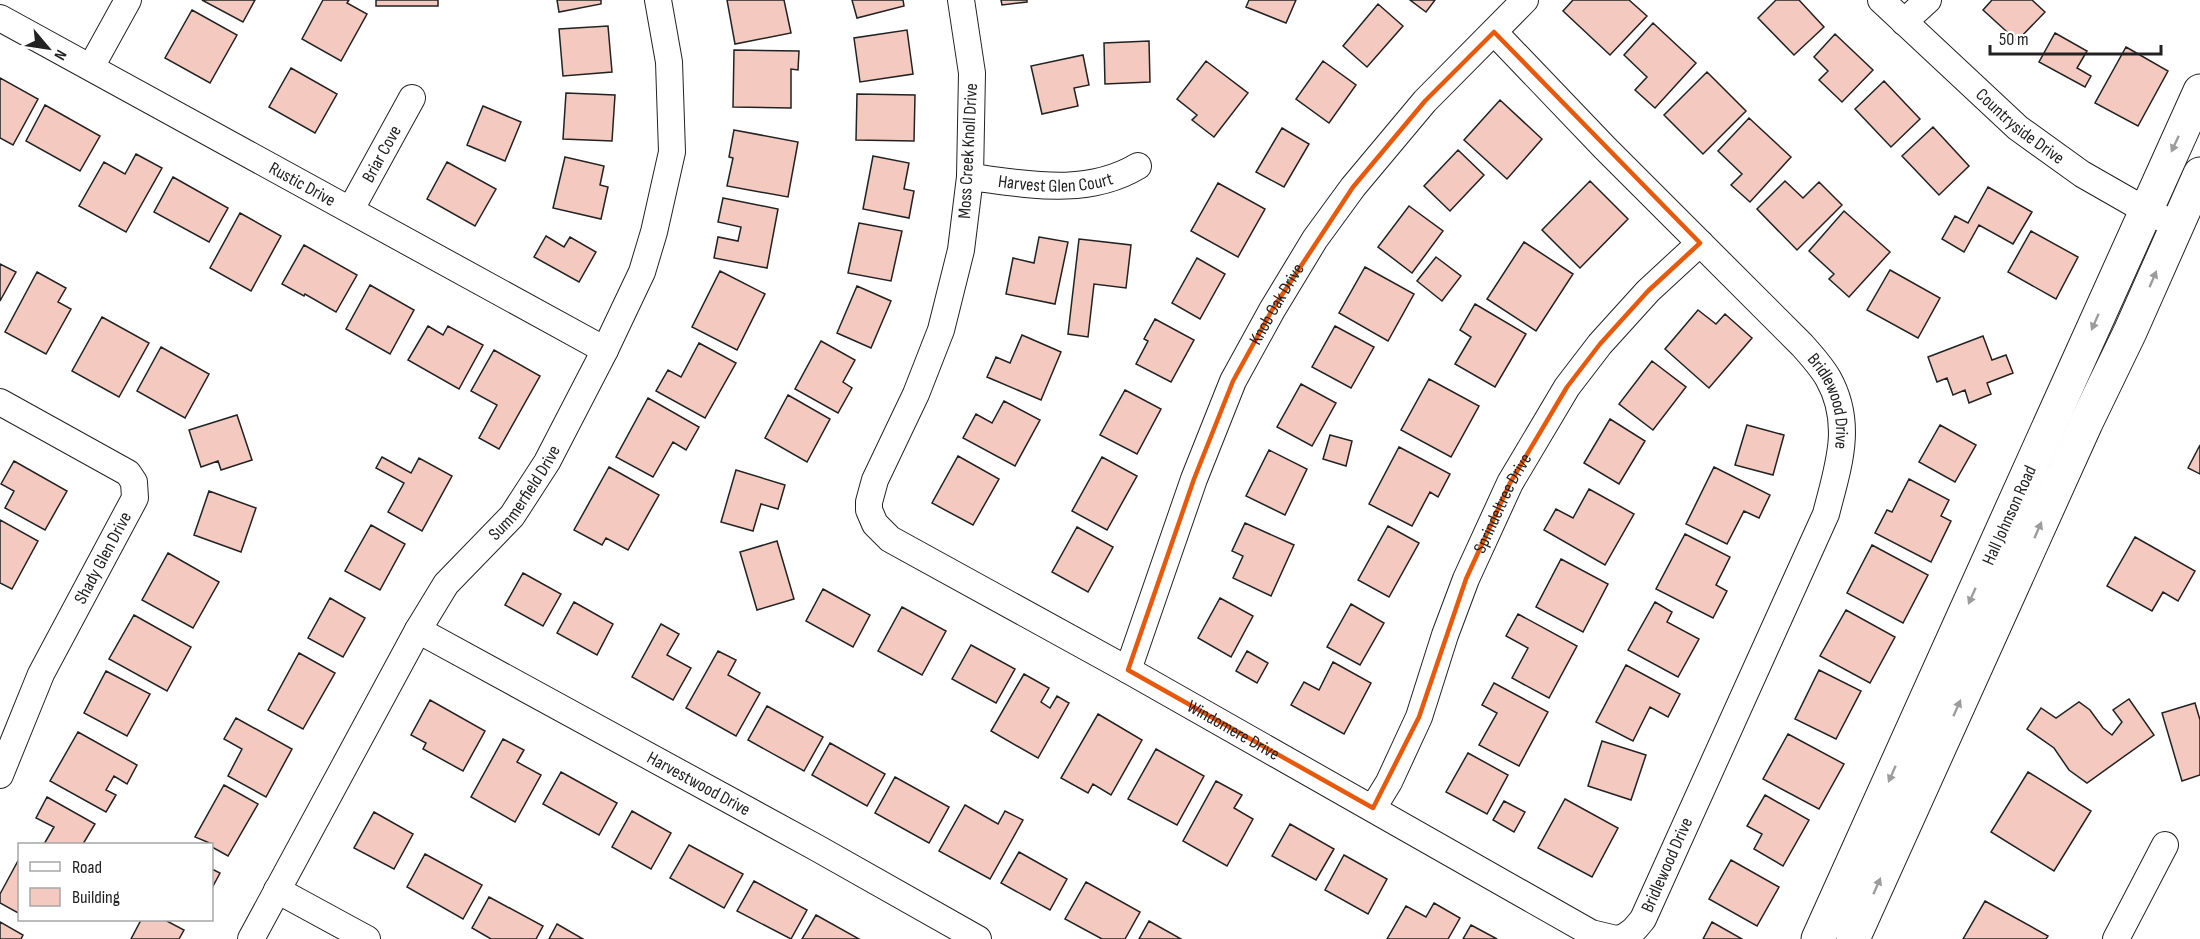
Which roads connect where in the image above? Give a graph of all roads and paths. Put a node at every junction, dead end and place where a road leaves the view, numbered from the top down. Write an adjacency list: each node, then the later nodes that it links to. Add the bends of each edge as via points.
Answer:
1 (128, 0): 10 (street)
2 (658, 0): 20 (street, Summerfield Drive, via 669,62 672,152 642,272)
3 (961, 0): 15 (street, Moss Creek Knoll Drive, via 972,73)
4 (1525, 0): 9 (street, Knob Oak Drive)
5 (1881, 0): 8 (street, Countryside Drive)
6 (1928, 0): 8 (street)
7 (0, 18): 10 (street, Rustic Drive)
8 (1904, 22): 17 (street, Countryside Drive, via 2018,128 2082,174)
9 (1494, 32): 19 (street, Bridlewood Drive); 24 (street, Knob Oak Drive, via 1425,101 1353,186 1272,310 1233,381 1194,479)
10 (91, 67): 16 (street, Rustic Drive)
11 (2200, 91): 17 (main road, Hall Johnson Road, one-way to 17)
12 (412, 98): 16 (street, Briar Cove)
13 (1138, 166): 15 (street, Harvest Glen Court, via 1121,176 1080,186)
14 (2200, 174): 18 (main road, Hall Johnson Road)
15 (970, 177): 22 (street, Moss Creek Knoll Drive, via 961,250 941,330)
16 (351, 209): 20 (street, Rustic Drive)
17 (2145, 210): 18 (street, Countryside Drive); 33 (main road, Hall Johnson Road, one-way to 33)
18 (2176, 225): 34 (main road, Hall Johnson Road, one-way to 18)
19 (1701, 243): 26 (street, Sprindeltree Drive, via 1648,291 1600,344 1567,387 1510,483 1444,634 1419,717); 29 (street, Bridlewood Drive, via 1802,345 1827,376 1837,398 1842,451 1826,514 1643,919)
20 (605, 350): 23 (street, Summerfield Drive, via 547,462 512,516 446,584)
21 (0, 402): 25 (street, Shady Glen Drive, via 128,473 134,482 135,498 41,674)
22 (869, 502): 24 (street, Windomere Drive, via 875,524 890,539)
23 (418, 630): 28 (street, Summerfield Drive); 32 (street, Harvestwood Drive)
24 (1128, 670): 26 (street, Windomere Drive)
25 (0, 776)
26 (1373, 808): 29 (street, Windomere Drive, via 1592,933)
27 (2165, 845): 35 (street)
28 (277, 890): 30 (street, Summerfield Drive); 31 (street)
29 (1623, 936)
30 (250, 939)
31 (367, 939)
32 (978, 939)
33 (1818, 939)
34 (1853, 939)
35 (2116, 939)

